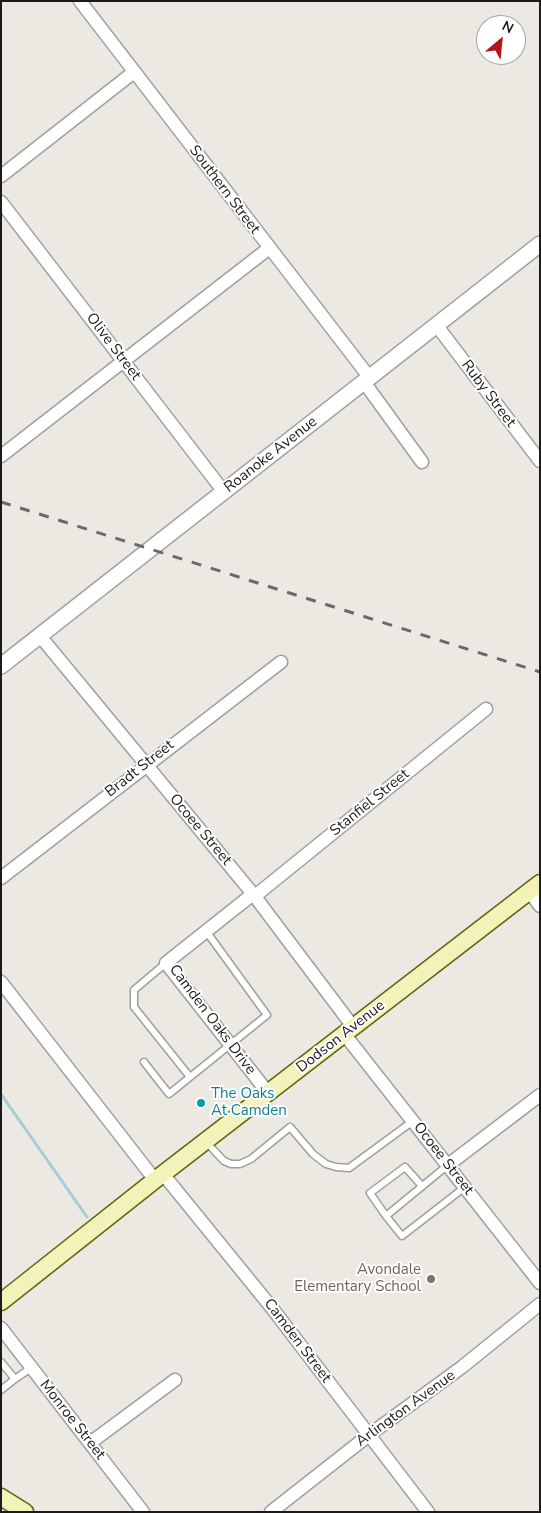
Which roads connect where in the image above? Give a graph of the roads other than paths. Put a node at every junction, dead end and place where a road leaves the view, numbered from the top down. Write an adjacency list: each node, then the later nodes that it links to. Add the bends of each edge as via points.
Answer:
1 (80, 1): 2 (street, Southern Street)
2 (134, 72): 3 (street); 6 (street, Southern Street)
3 (1, 176)
4 (1, 202): 8 (street, Olive Street)
5 (540, 244): 7 (street, Roanoke Avenue)
6 (268, 249): 8 (street); 9 (street, Southern Street)
7 (437, 326): 9 (street, Roanoke Avenue); 11 (street, Ruby Street)
8 (124, 362): 10 (street); 13 (street, Olive Street)
9 (367, 380): 12 (street, Southern Street); 13 (street, Roanoke Avenue)
10 (1, 456)
11 (540, 461)
12 (422, 462)
13 (224, 492): 14 (street, Roanoke Avenue)
14 (40, 636): 16 (street, Roanoke Avenue); 18 (street, Ocoee Street)
15 (281, 662): 18 (street, Bradt Street)
16 (1, 666)
17 (486, 709): 21 (street, Stanfiel Street)
18 (145, 765): 19 (street, Bradt Street); 21 (street, Ocoee Street)
19 (1, 878)
20 (535, 888): 22 (street); 26 (main road, Dodson Avenue)
21 (254, 895): 23 (street, Camden Oaks Drive); 26 (street, Ocoee Street)
22 (540, 906)
23 (206, 931): 24 (street, Camden Oaks Drive); 27 (lane, via 267,1015)
24 (166, 963): 27 (street, Camden Oaks Drive); 29 (lane, via 134,990 134,1007)
25 (1, 982): 35 (street, Camden Street)
26 (350, 1032): 30 (main road, Dodson Avenue); 32 (street, Ocoee Street)
27 (230, 1045): 29 (lane); 30 (street, Camden Oaks Drive)
28 (144, 1062): 29 (lane, via 169,1094)
29 (190, 1077)
30 (269, 1094): 33 (main road, Dodson Avenue)
31 (540, 1095): 34 (street)
32 (413, 1121): 33 (lane, via 349,1168 326,1164 290,1127 240,1164 224,1161); 34 (street, Ocoee Street)
33 (206, 1142): 35 (main road, Dodson Avenue)
34 (448, 1165): 36 (lane); 37 (street, Ocoee Street)
35 (159, 1177): 40 (main road, Dodson Avenue); 48 (street, Camden Street, via 272,1308)
36 (422, 1186): 38 (lane); 38 (lane, via 405,1167 370,1193)
37 (465, 1187): 38 (lane, via 402,1236); 39 (street, Ocoee Street)
38 (386, 1216)
39 (540, 1283)
40 (1, 1302)
41 (540, 1304): 48 (street, Arlington Avenue, via 462,1367)
42 (1, 1328): 44 (street, Monroe Street)
43 (1, 1362): 45 (lane)
44 (32, 1368): 45 (lane); 49 (street, Monroe Street)
45 (15, 1379): 47 (lane)
46 (175, 1380): 49 (street)
47 (1, 1390)
48 (368, 1435): 53 (street, Arlington Avenue); 54 (street, Camden Street)
49 (90, 1443): 52 (street, Monroe Street)
50 (1, 1497): 51 (main road)
51 (25, 1512)
52 (143, 1512)
53 (271, 1512)
54 (428, 1512)

